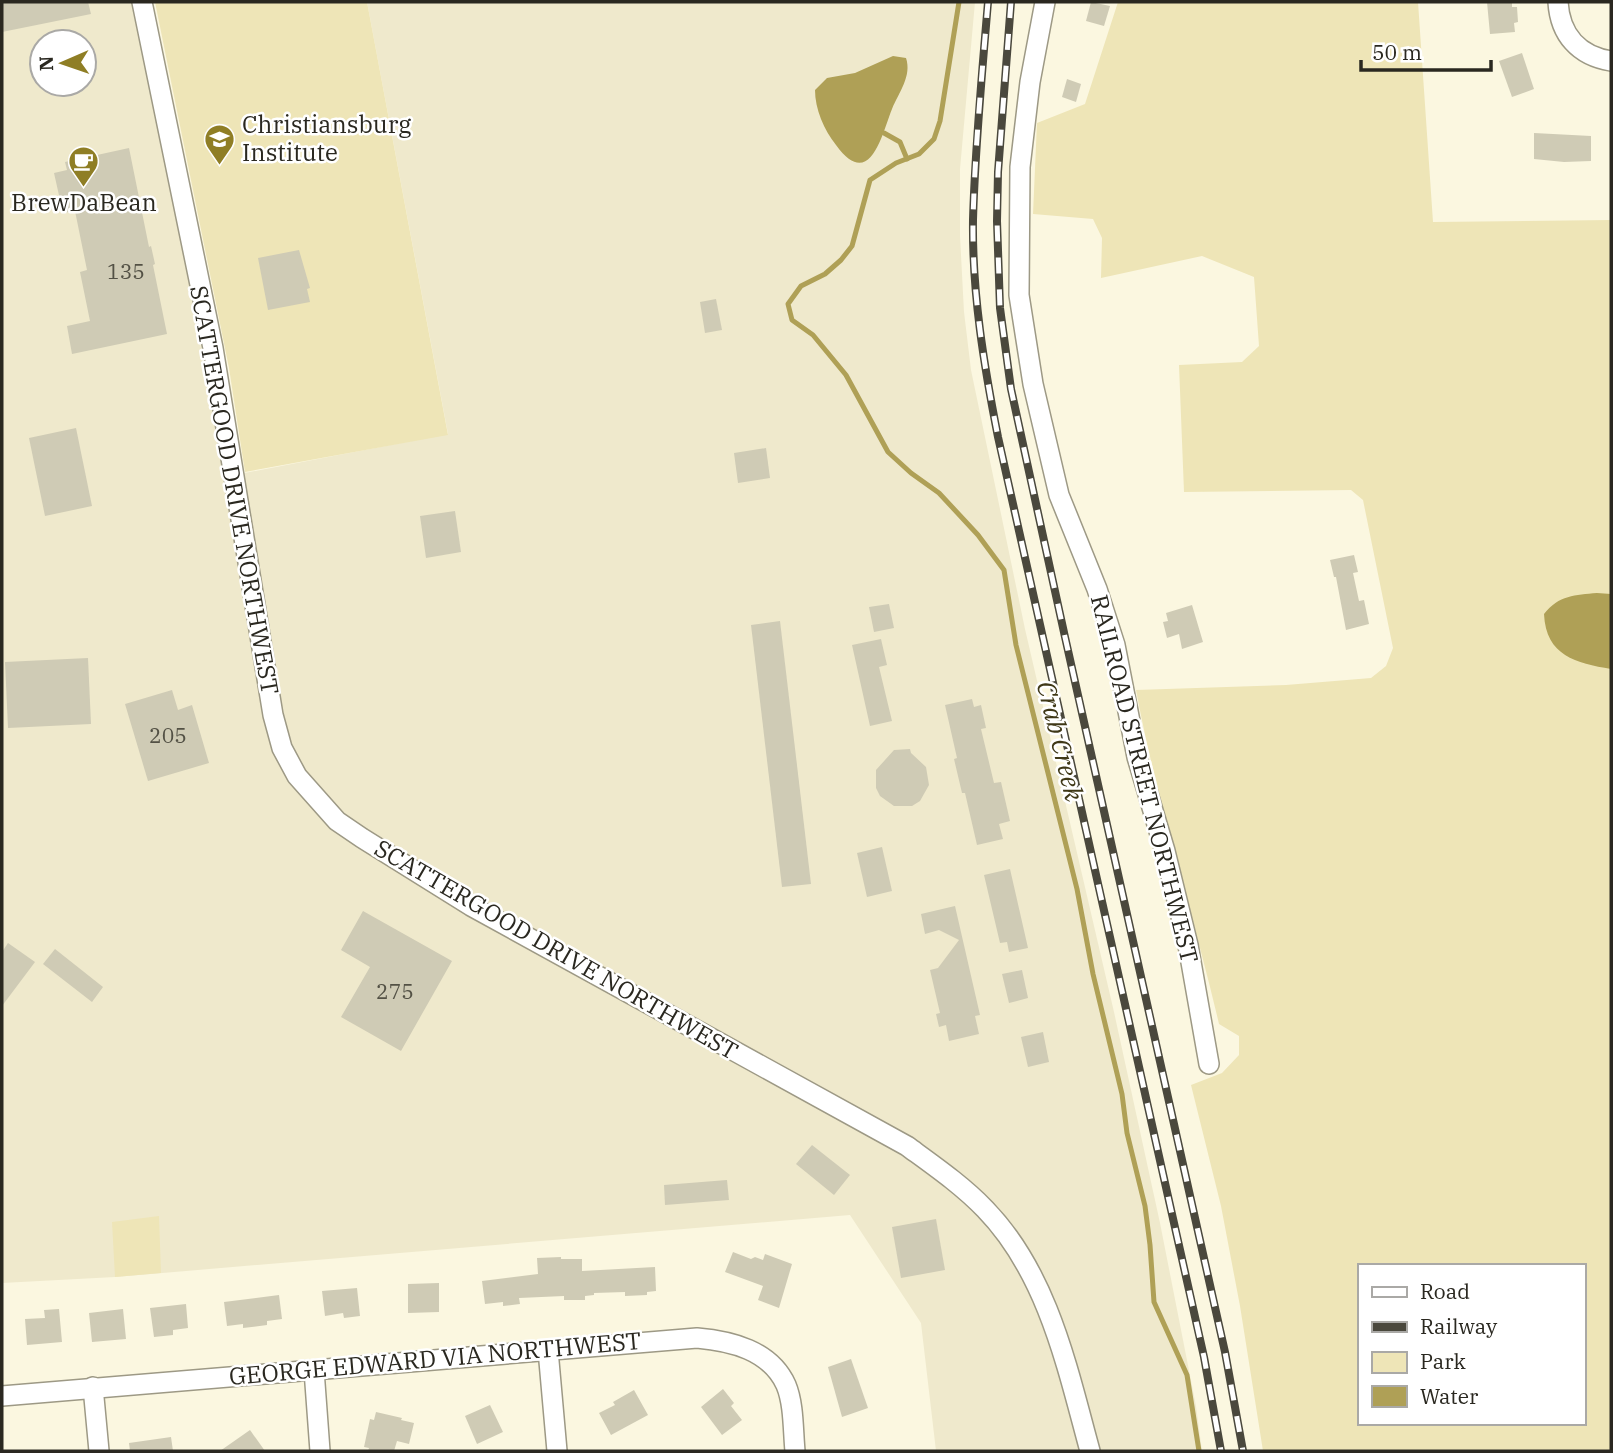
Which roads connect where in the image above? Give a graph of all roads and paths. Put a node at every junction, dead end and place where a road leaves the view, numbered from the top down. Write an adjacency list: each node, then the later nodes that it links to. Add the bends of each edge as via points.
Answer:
1 (142, 2): 14 (street, SCATTERGOOD DRIVE NORTHWEST, via 213,348 273,715 282,748 297,776 337,821 394,859 907,1146 947,1175 986,1209 1024,1258 1053,1324)
2 (1045, 2): 5 (street, RAILROAD STREET NORTHWEST, via 1020,167 1019,295 1033,384 1059,495 1115,645 1138,757 1188,945)
3 (1558, 2): 4 (street, via 1570,39 1584,53)
4 (1611, 61)
5 (1209, 1064)
6 (548, 1350): 7 (street, GEORGE EDWARD VIA NORTHWEST); 12 (street); 13 (street, GEORGE EDWARD VIA NORTHWEST, via 697,1338 727,1341 751,1350 771,1365 786,1385)
7 (314, 1370): 8 (street, GEORGE EDWARD VIA NORTHWEST); 11 (street)
8 (93, 1387): 9 (street, GEORGE EDWARD VIA NORTHWEST); 10 (street)
9 (2, 1395)
10 (99, 1451)
11 (320, 1451)
12 (557, 1451)
13 (795, 1451)
14 (1090, 1451)

